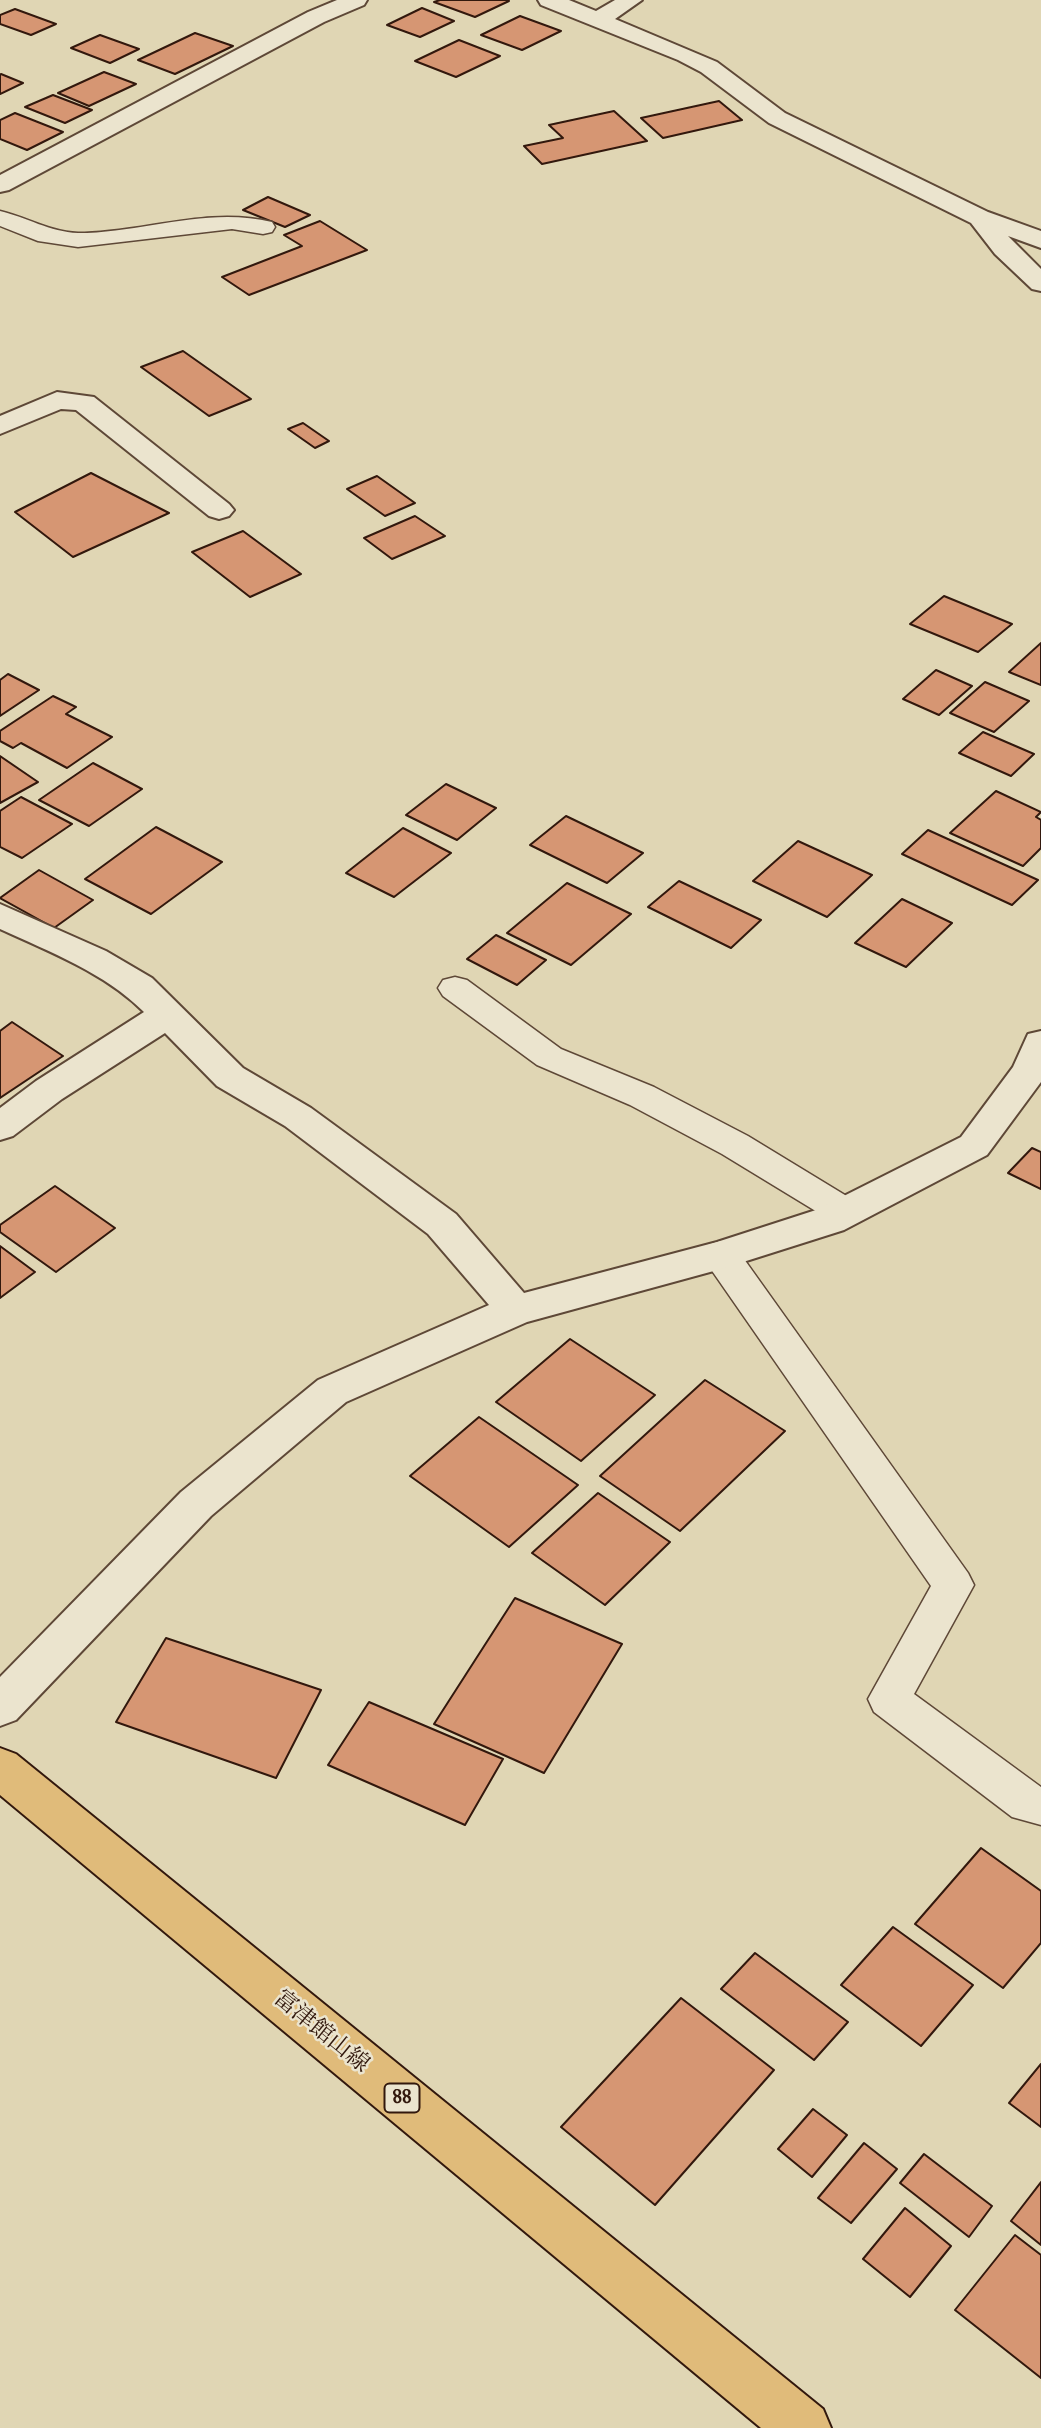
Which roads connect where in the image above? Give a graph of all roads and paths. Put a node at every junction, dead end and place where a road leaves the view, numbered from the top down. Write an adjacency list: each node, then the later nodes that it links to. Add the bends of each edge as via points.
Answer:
1 (356, 0): 5 (street)
2 (549, 0): 4 (street)
3 (631, 0): 4 (street)
4 (597, 20): 7 (street, via 686,55 777,118)
5 (0, 185)
6 (0, 218): 8 (lane, via 47,236 78,240 232,222)
7 (981, 218): 9 (street); 10 (street, via 1004,249)
8 (263, 227)
9 (1041, 240)
10 (1041, 283)
11 (0, 426): 12 (street, via 57,400 84,403)
12 (219, 510)
13 (0, 915): 15 (street, via 94,959 139,986)
14 (455, 988): 18 (lane, via 549,1057 642,1096 735,1145)
15 (168, 1014): 17 (street); 20 (street, via 230,1077 298,1117 442,1224)
16 (1041, 1042): 18 (street, via 1030,1071 974,1146)
17 (0, 1127)
18 (845, 1212): 19 (street)
19 (721, 1255): 20 (street); 23 (lane, via 953,1586 889,1699 1028,1803)
20 (516, 1310): 21 (street, via 332,1391 196,1504)
21 (0, 1707)
22 (0, 1768): 24 (main road, 富津館山線 / 88)
23 (1041, 1807)
24 (804, 2428)

